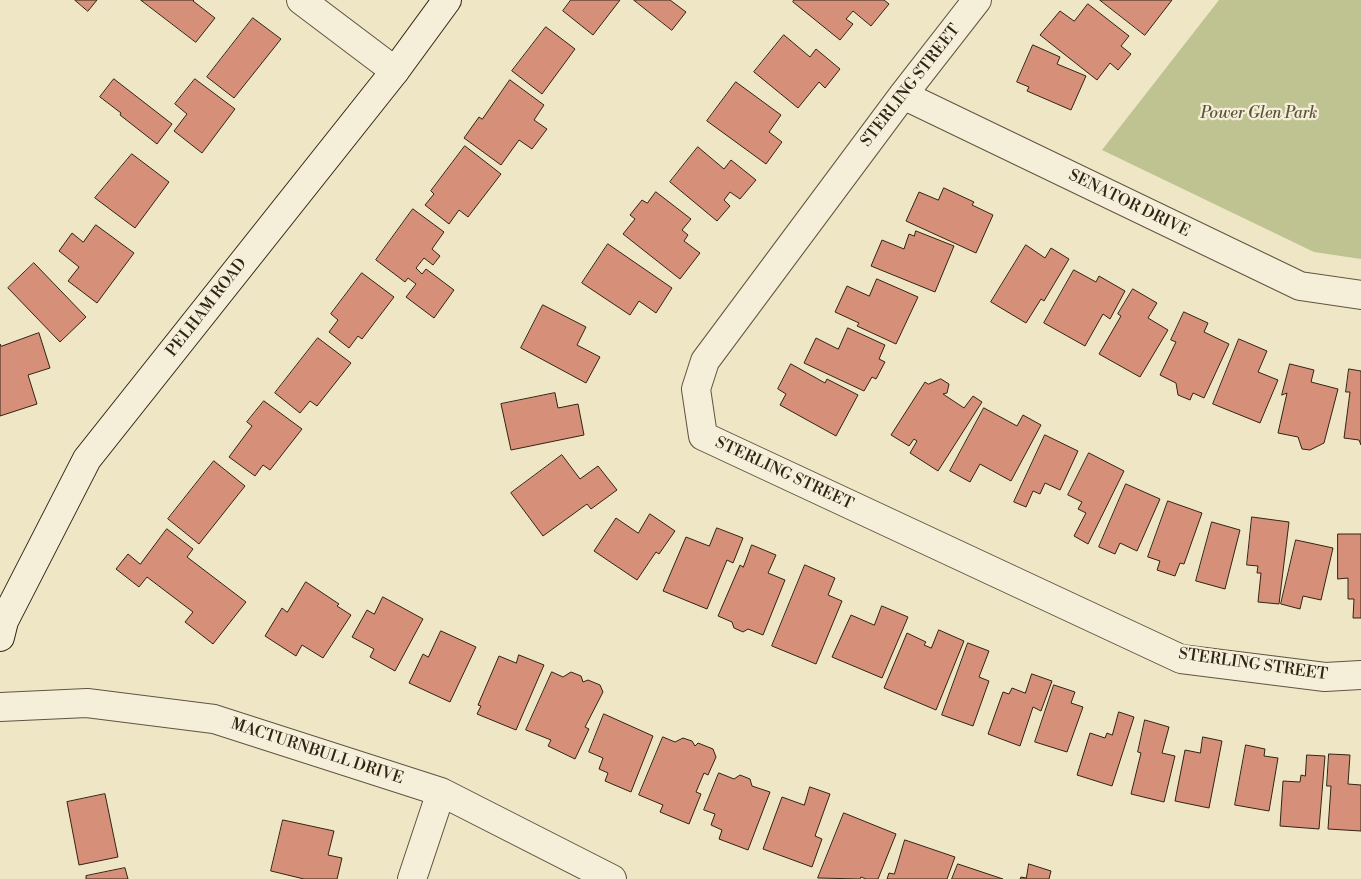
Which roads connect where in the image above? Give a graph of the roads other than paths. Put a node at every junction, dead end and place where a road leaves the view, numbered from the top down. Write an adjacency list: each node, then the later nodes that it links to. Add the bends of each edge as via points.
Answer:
1 (301, 0): 4 (street)
2 (447, 0): 4 (street, PELHAM ROAD)
3 (977, 0): 5 (street, STERLING STREET)
4 (395, 70): 7 (street, PELHAM ROAD, via 87,459 4,621)
5 (903, 95): 6 (street, SENATOR DRIVE, via 1300,286); 8 (street, STERLING STREET, via 704,361 696,389 703,436 1181,659 1326,677)
6 (1361, 295)
7 (0, 637)
8 (1361, 675)
9 (0, 707): 10 (street, MACTURNBULL DRIVE, via 87,703 214,718)
10 (441, 792): 11 (street); 12 (street, MACTURNBULL DRIVE)
11 (412, 879)
12 (612, 879)

